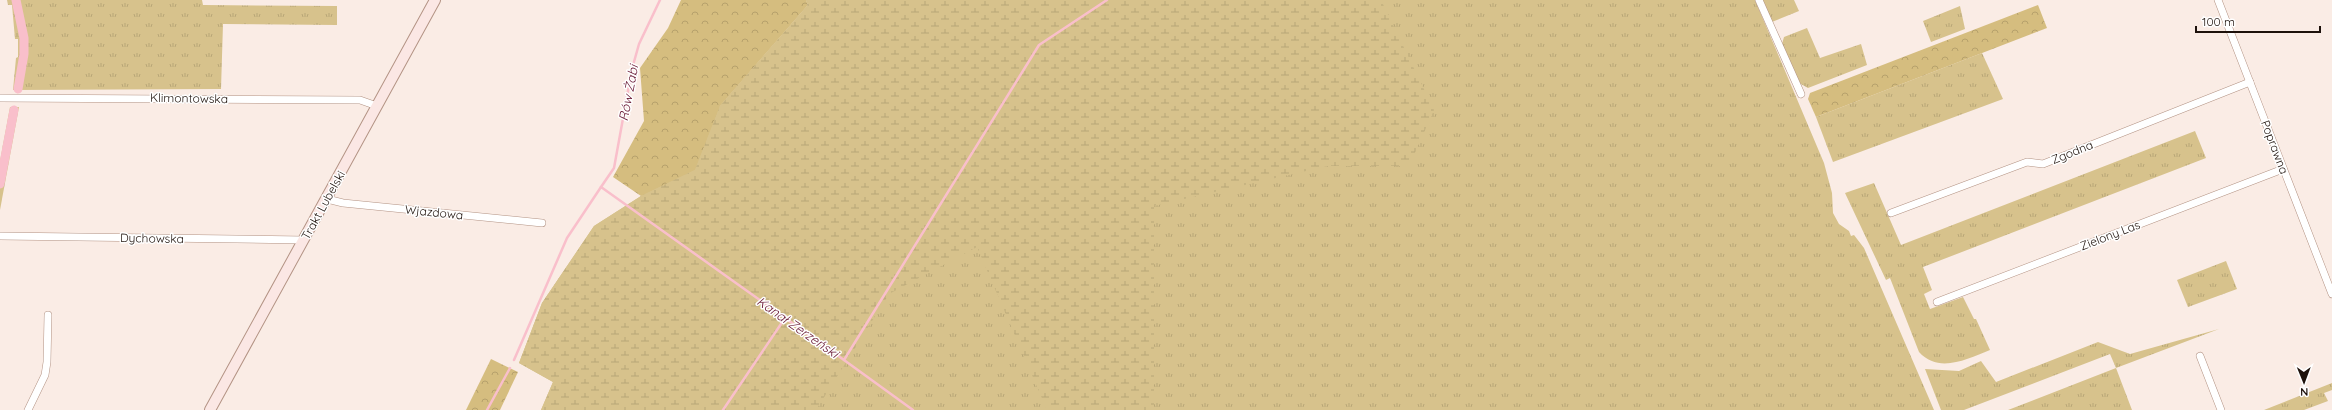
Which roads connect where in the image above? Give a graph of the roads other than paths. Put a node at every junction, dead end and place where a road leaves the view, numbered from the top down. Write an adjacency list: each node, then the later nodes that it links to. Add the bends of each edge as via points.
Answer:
1 (435, 0): 7 (street, Trakt Lubelski)
2 (1759, 0): 5 (street)
3 (2218, 0): 4 (street, Poprawna)
4 (2250, 82): 8 (street, Poprawna); 10 (street, Zgodna, via 2043,164 2027,162)
5 (1801, 94)
6 (0, 98): 7 (street, Klimontowska, via 360,100)
7 (377, 106): 9 (street, Trakt Lubelski)
8 (2283, 169): 14 (street, Poprawna); 15 (street, Zielony Las)
9 (326, 199): 11 (street, Wjazdowa, via 343,203); 13 (street, Trakt Lubelski)
10 (1891, 213)
11 (542, 222)
12 (0, 236): 13 (street, Dychowska)
13 (304, 240): 19 (street, Trakt Lubelski)
14 (2332, 294)
15 (1937, 302)
16 (48, 315): 18 (street, via 48,362 45,375)
17 (2200, 356): 20 (street)
18 (28, 410)
19 (210, 410)
20 (2221, 410)

